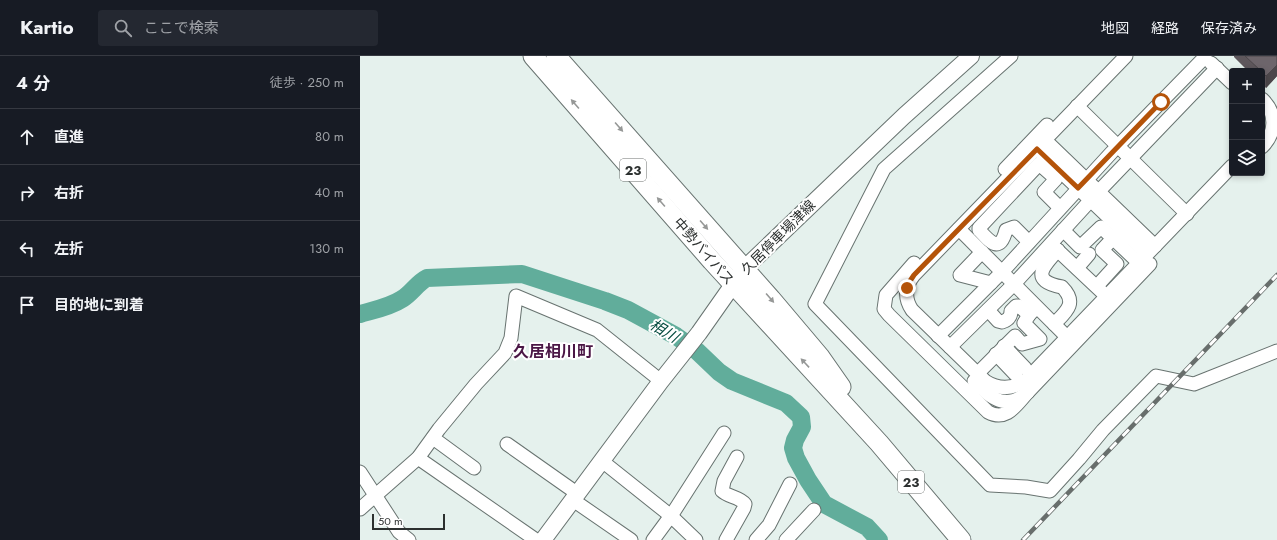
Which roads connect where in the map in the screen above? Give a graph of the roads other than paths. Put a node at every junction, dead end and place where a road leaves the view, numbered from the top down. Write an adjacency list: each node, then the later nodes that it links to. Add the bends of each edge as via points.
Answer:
1 (533, 56): 34 (highway, 中勢バイパス / 23, one-way to 1)
2 (556, 56): 31 (highway, 中勢バイパス / 23, one-way to 31)
3 (971, 56): 31 (main road, 久居停車場津線, via 904,116)
4 (1011, 56): 43 (street, via 884,169 816,304 990,485 1050,491 1103,430 1156,376 1194,384)
5 (1114, 56): 18 (street, via 905,273 897,286 897,296 900,307 907,317 990,396 1010,402 1020,399)
6 (1126, 56): 11 (street)
7 (1211, 60): 8 (street); 9 (street); 16 (street)
8 (1229, 69)
9 (1229, 80)
10 (1265, 103): 13 (street, via 1273,115 1273,122 1271,135)
11 (1074, 109): 15 (street); 16 (street)
12 (1277, 132): 14 (street)
13 (1265, 143)
14 (1265, 144)
15 (1041, 145): 19 (street); 22 (street)
16 (1121, 155): 19 (street); 21 (street)
17 (1229, 169): 21 (street)
18 (1234, 176)
19 (1088, 190): 20 (street); 23 (street); 24 (street); 29 (street); 32 (street)
20 (1060, 208): 25 (street); 25 (street, via 1044,192 1056,179 1039,164 979,228 992,243 1002,242 1006,230 1014,227)
21 (1184, 216): 29 (street)
22 (959, 229): 27 (street); 41 (street, via 914,275 907,288 906,296 912,310)
23 (1063, 230): 24 (street, via 1080,247 1101,227); 26 (street)
24 (1117, 234): 29 (street); 35 (street, via 1102,250 1117,264)
25 (1029, 242): 32 (street)
26 (1054, 246): 30 (street); 32 (street); 39 (street, via 1042,270 1044,280 1053,286 1062,287 1069,295 1069,307)
27 (982, 252): 32 (street); 33 (street, via 960,275)
28 (1090, 254): 30 (street)
29 (1147, 254): 36 (street)
30 (1077, 268): 35 (street)
31 (744, 269): 34 (main road, 久居停車場津線); 49 (highway, 中勢バイパス / 23, one-way to 49, via 820,357)
32 (1008, 278): 33 (street); 37 (street); 38 (street); 41 (street)
33 (991, 283): 41 (street)
34 (733, 284): 46 (main road, 久居停車場津線); 49 (highway, 中勢バイパス / 23, one-way to 34)
35 (1097, 286): 36 (street)
36 (1107, 296): 40 (street)
37 (988, 310): 38 (street, via 1002,322 1009,318 1016,306); 41 (street)
38 (1033, 311): 39 (street); 42 (street, via 1024,322 1040,339 1022,344 1015,336)
39 (1054, 324): 40 (street)
40 (1067, 337): 45 (street, via 1020,384 1006,388 998,387)
41 (944, 342): 45 (street)
42 (1000, 350): 44 (street); 45 (street)
43 (1277, 351)
44 (1015, 365)
45 (977, 374)
46 (661, 381): 48 (street, via 597,330 516,296 511,338 505,353 476,384); 53 (main road, 久居停車場津線)
47 (724, 433): 61 (street)
48 (433, 438): 52 (street); 54 (street)
49 (879, 443): 71 (highway, 中勢バイパス / 23)
50 (507, 444): 58 (street)
51 (737, 457): 69 (street, via 722,490 745,504)
52 (418, 458): 57 (street); 64 (street)
53 (602, 461): 58 (main road, 久居停車場津線); 61 (street)
54 (474, 468)
55 (360, 472): 57 (street)
56 (790, 484): 70 (street, via 769,525)
57 (375, 496): 59 (street); 63 (street, via 399,532)
58 (576, 497): 65 (main road, 久居停車場津線); 66 (street)
59 (360, 508)
60 (814, 510): 62 (street)
61 (672, 517): 67 (street); 68 (street)
62 (794, 537)
63 (409, 540)
64 (536, 540)
65 (543, 540)
66 (631, 540)
67 (653, 540)
68 (696, 540)
69 (726, 540)
70 (756, 540)
71 (961, 540)

